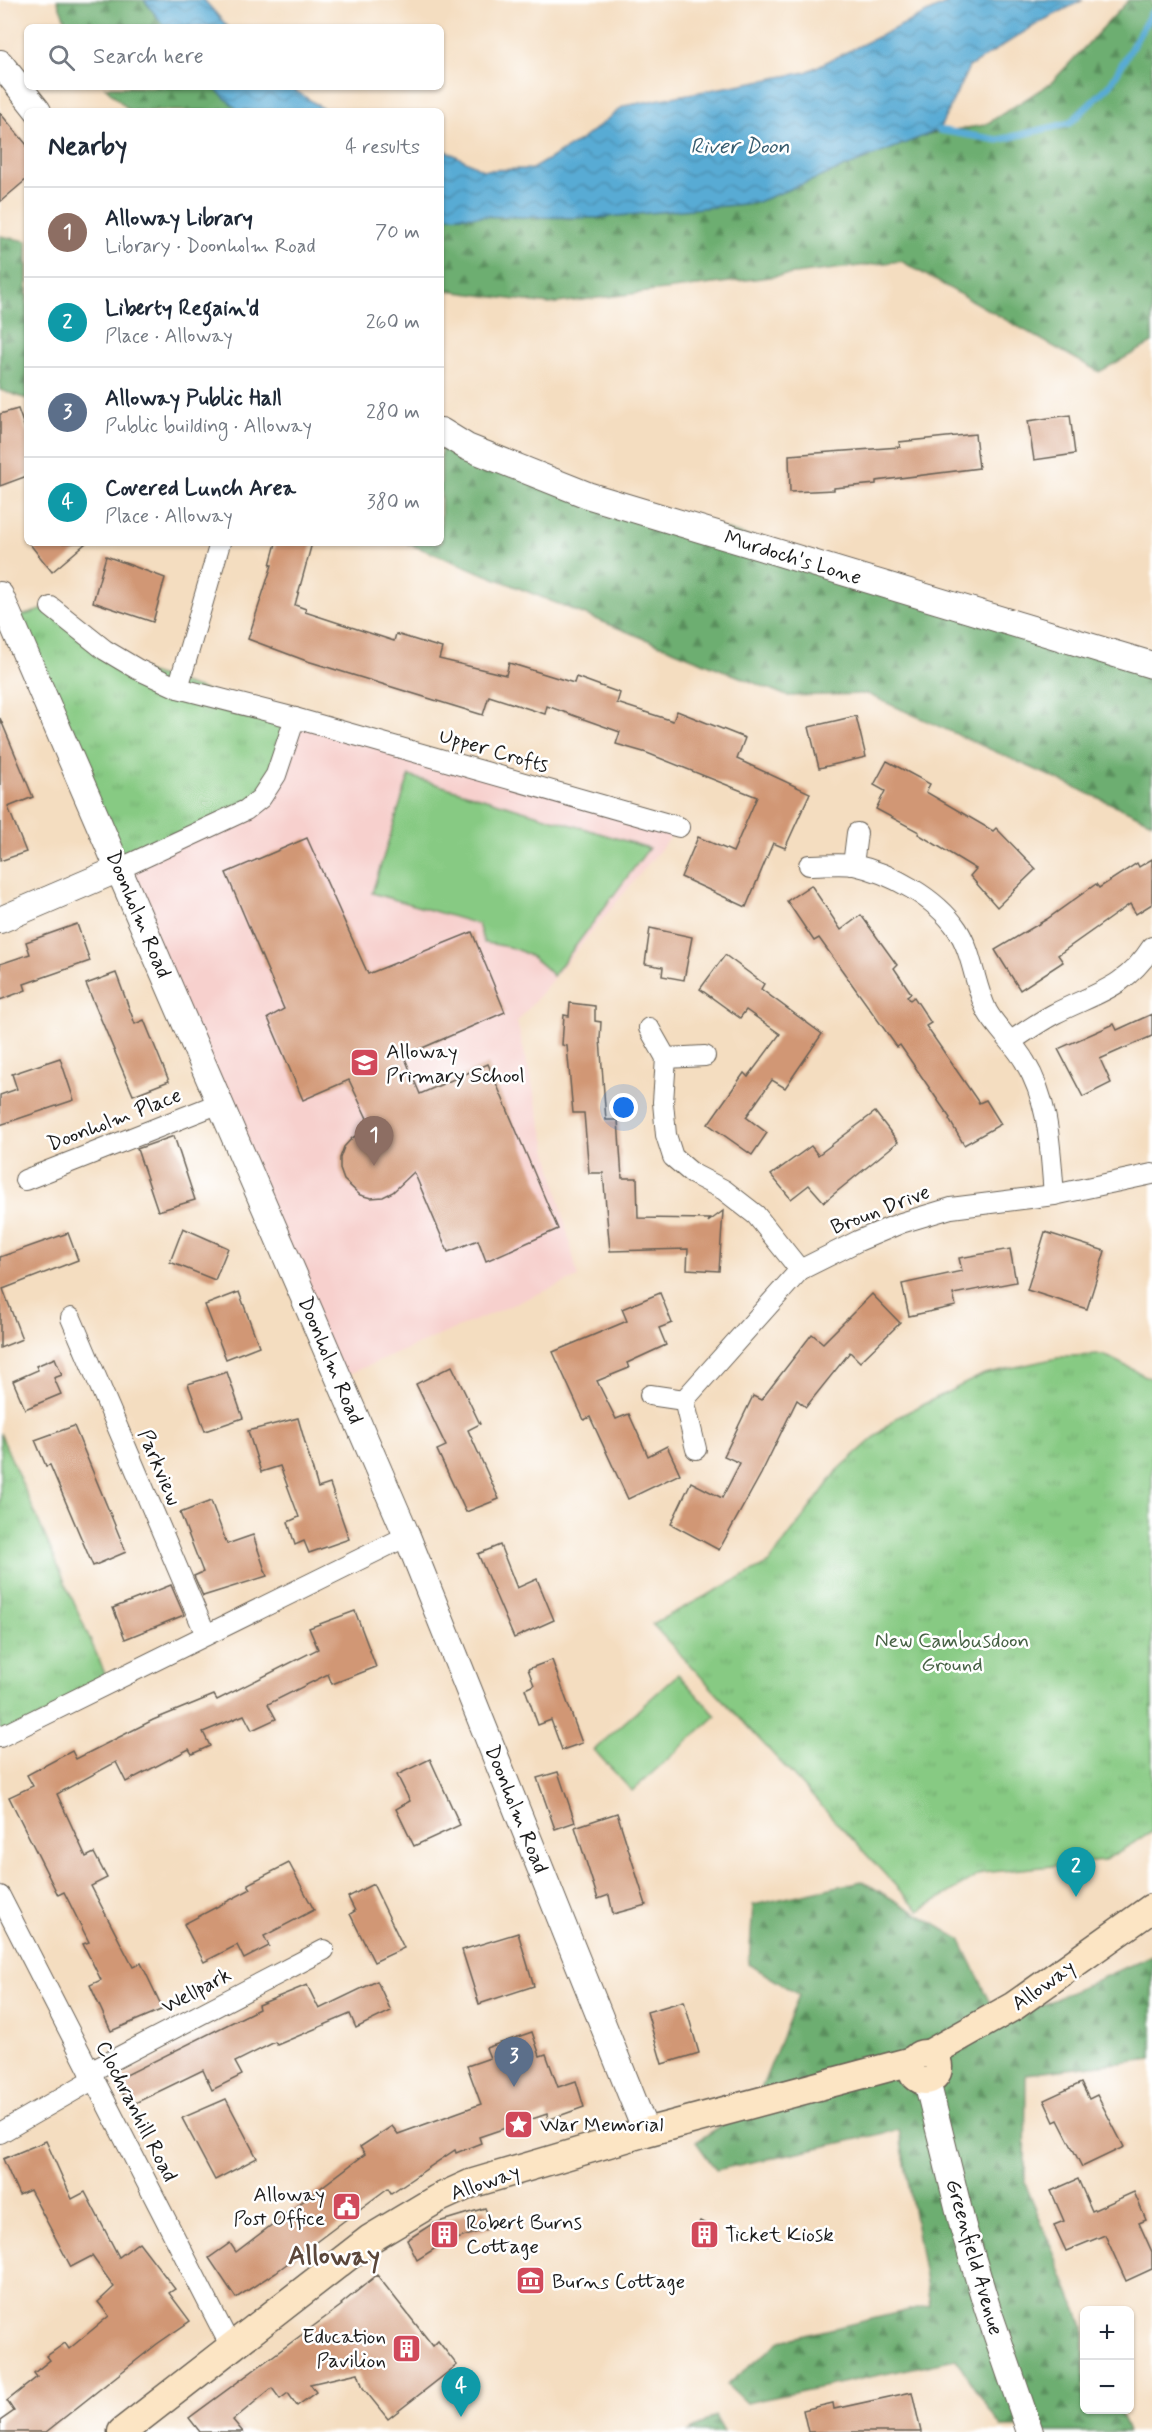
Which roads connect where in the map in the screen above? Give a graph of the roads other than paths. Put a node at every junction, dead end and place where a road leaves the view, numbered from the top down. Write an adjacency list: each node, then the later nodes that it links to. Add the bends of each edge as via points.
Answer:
1 (0, 63): 2 (street)
2 (36, 108)
3 (444, 433): 7 (street, Murdoch's Lone, via 467,447 590,496)
4 (219, 546): 8 (street)
5 (0, 594): 14 (street, Doonholm Road)
6 (51, 608): 8 (street, Upper Crofts, via 105,650)
7 (1152, 665)
8 (178, 688): 9 (street, Upper Crofts)
9 (295, 718): 10 (street, Upper Crofts); 14 (street, via 276,775 261,798 246,810)
10 (680, 827)
11 (857, 833): 13 (street)
12 (808, 865): 13 (street)
13 (853, 865): 18 (street, via 887,875 922,893 957,929 988,1012)
14 (119, 869): 15 (street); 21 (street, Doonholm Road)
15 (0, 920)
16 (1152, 947): 18 (street, via 1125,979)
17 (649, 1028): 20 (street)
18 (1011, 1041): 24 (street, via 1043,1097)
19 (705, 1056): 20 (street)
20 (666, 1058): 25 (street, via 663,1102 673,1157 756,1215)
21 (220, 1103): 23 (street, Doonholm Place); 30 (street, Doonholm Road)
22 (1152, 1174): 24 (street, Broun Drive)
23 (25, 1180)
24 (1054, 1195): 25 (street, Broun Drive, via 951,1208 901,1223)
25 (800, 1270): 28 (street, Broun Drive)
26 (71, 1318): 31 (street, Parkview)
27 (650, 1395): 28 (street)
28 (684, 1400): 29 (street)
29 (696, 1449)
30 (407, 1536): 31 (street); 38 (street, Doonholm Road)
31 (206, 1635): 32 (street)
32 (0, 1737)
33 (0, 1896): 37 (street, Clochranhill Road)
34 (1152, 1908): 36 (main road, Alloway)
35 (324, 1950): 37 (street, Wellpark)
36 (923, 2065): 38 (main road, Alloway); 42 (street, Greenfield Avenue, via 987,2307)
37 (92, 2076): 39 (street, Wellpark); 40 (street, Clochranhill Road)
38 (646, 2132): 40 (main road, Alloway, via 470,2184 437,2199 370,2239)
39 (0, 2133)
40 (231, 2347): 41 (main road, Alloway)
41 (122, 2432)
42 (1030, 2432)

